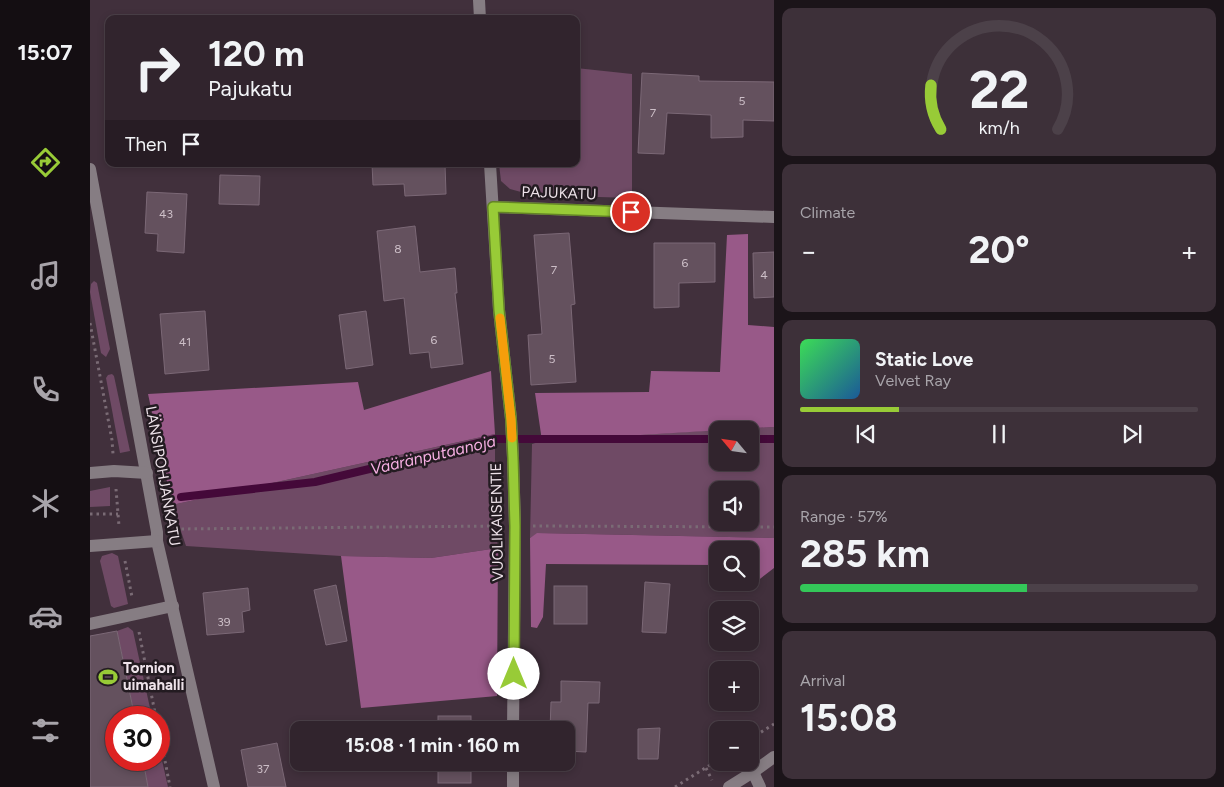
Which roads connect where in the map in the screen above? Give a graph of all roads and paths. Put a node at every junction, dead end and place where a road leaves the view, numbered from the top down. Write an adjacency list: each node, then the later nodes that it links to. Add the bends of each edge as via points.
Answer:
1 (479, 0): 2 (street)
2 (480, 15)
3 (490, 167): 5 (street, VUOLIKAISENTIE)
4 (90, 169): 10 (street, LÄNSIPOHJANKATU)
5 (493, 207): 6 (street, PAJUKATU); 13 (street, VUOLIKAISENTIE, via 499,310 511,419)
6 (774, 217)
7 (90, 323): 8 (path, via 112,440)
8 (114, 472): 9 (street); 10 (street); 12 (path)
9 (90, 473)
10 (147, 473): 15 (street, LÄNSIPOHJANKATU)
11 (90, 514): 12 (path)
12 (118, 514): 16 (path)
13 (515, 526): 14 (path); 15 (path, via 174,528); 22 (street, VUOLIKAISENTIE)
14 (774, 527)
15 (157, 536): 16 (street); 18 (street, LÄNSIPOHJANKATU)
16 (121, 543): 17 (street); 19 (path)
17 (90, 546)
18 (172, 606): 19 (street); 31 (street, LÄNSIPOHJANKATU)
19 (135, 614): 20 (street); 21 (path)
20 (90, 624)
21 (154, 706)
22 (514, 721)
23 (774, 724): 24 (path)
24 (759, 734)
25 (774, 757): 29 (street)
26 (709, 766): 33 (path)
27 (167, 771): 30 (path)
28 (513, 771): 32 (street)
29 (754, 772): 34 (street); 35 (street)
30 (170, 787)
31 (214, 787)
32 (513, 787)
33 (675, 787)
34 (729, 787)
35 (760, 787)

